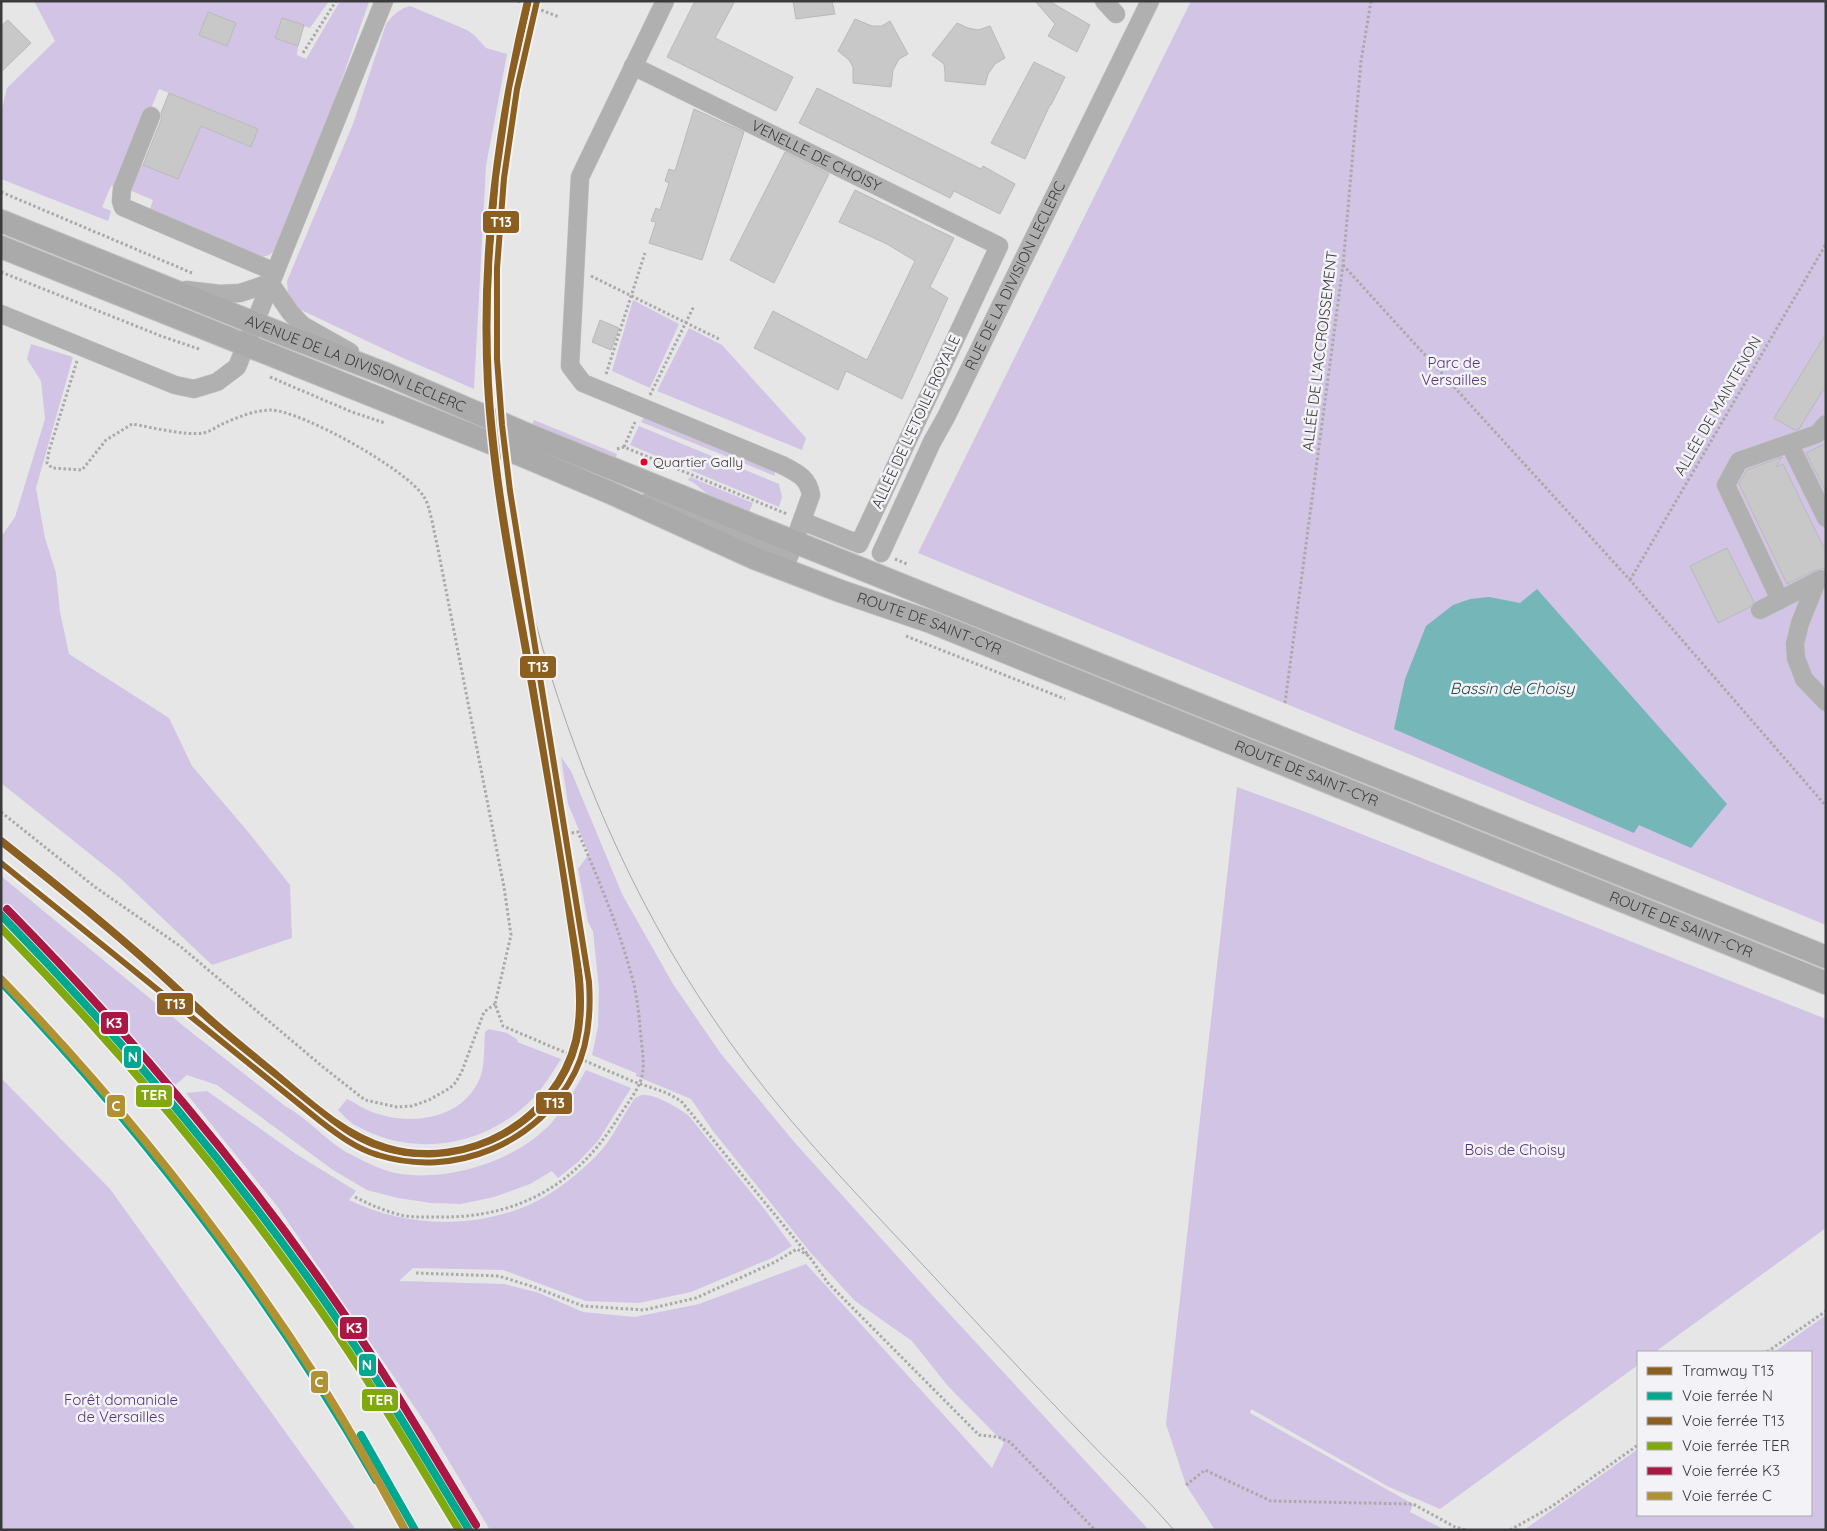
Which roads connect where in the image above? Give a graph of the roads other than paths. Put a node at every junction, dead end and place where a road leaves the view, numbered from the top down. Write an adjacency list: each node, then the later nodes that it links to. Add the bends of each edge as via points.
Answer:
1 (384, 1): 9 (street)
2 (665, 1): 4 (street)
3 (1150, 1): 19 (street, RUE DE LA DIVISION LECLERC)
4 (633, 66): 7 (street, VENELLE DE CHOISY); 18 (street, via 580,177 570,366 583,383 801,475 809,485 811,495)
5 (151, 116): 9 (street, via 122,189 123,207)
6 (1, 221): 10 (main road, AVENUE DE LA DIVISION LECLERC)
7 (999, 246): 18 (street, ALLÉE DE L'ETOILE ROYALE, via 859,544)
8 (1, 247): 13 (main road, AVENUE DE LA DIVISION LECLERC)
9 (273, 277): 10 (street, via 240,292 220,294); 12 (street); 14 (street, via 290,312 302,325)
10 (173, 289): 12 (main road, AVENUE DE LA DIVISION LECLERC)
11 (1, 314): 13 (street, via 175,385 194,388 217,382 237,367)
12 (255, 323): 13 (street); 14 (main road, AVENUE DE LA DIVISION LECLERC)
13 (246, 345): 18 (main road, AVENUE DE LA DIVISION LECLERC, via 526,457 754,558)
14 (386, 374): 18 (main road, AVENUE DE LA DIVISION LECLERC)
15 (1826, 424): 16 (street, via 1816,434)
16 (1790, 445): 17 (street); 21 (street, via 1739,461 1726,485)
17 (1826, 518)
18 (793, 546): 24 (main road, ROUTE DE SAINT-CYR); 25 (main road, ROUTE DE SAINT-CYR, via 840,591 931,622)
19 (881, 552)
20 (1821, 578): 21 (street); 23 (street, via 1794,644 1804,679)
21 (1780, 600): 22 (street)
22 (1760, 610)
23 (1826, 702)
24 (1826, 957)
25 (1826, 982)

